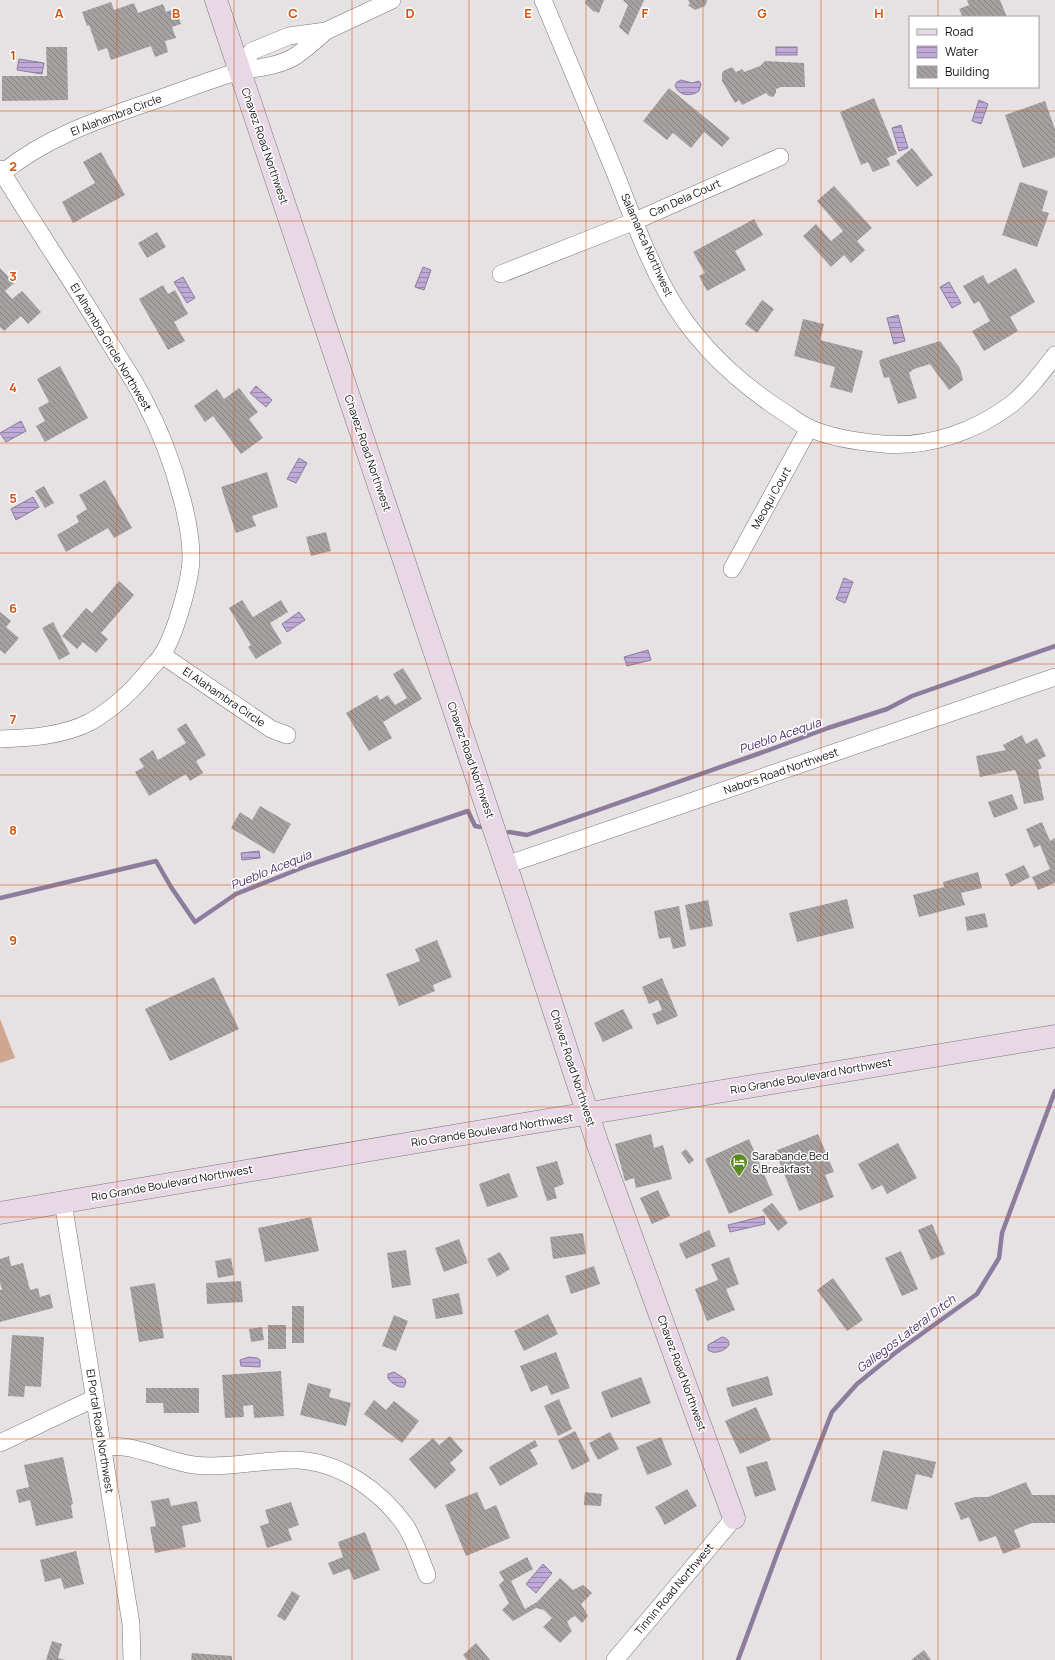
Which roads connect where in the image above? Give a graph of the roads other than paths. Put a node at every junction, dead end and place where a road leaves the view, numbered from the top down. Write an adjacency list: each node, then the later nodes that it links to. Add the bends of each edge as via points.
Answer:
1 (216, 0): 4 (street, Chavez Road Northwest)
2 (392, 0): 4 (street, El Alahambra Circle, via 326,31 287,60 259,68)
3 (543, 0): 7 (street, Salamanca Northwest)
4 (239, 70): 6 (street, El Alahambra Circle, via 119,112 64,135); 16 (street, Chavez Road Northwest)
5 (780, 157): 7 (street, Can Dela Court)
6 (1, 173): 12 (street, El Alhambra Circle Northwest, via 144,398 164,441 175,473 189,526 191,558 188,584)
7 (634, 221): 8 (street, Can Dela Court); 10 (street, Salamanca Northwest, via 666,291 691,330 723,366 759,396)
8 (501, 274)
9 (1055, 355): 10 (street, Salamanca Northwest, via 1014,402 985,422 958,434 936,440 897,445 862,442)
10 (809, 428): 11 (street, Meoqui Court)
11 (732, 569)
12 (162, 655): 14 (street, El Alahambra Circle, via 271,729); 15 (street, El Alhambra Circle Northwest, via 143,679 118,703 89,722 55,733 28,738)
13 (1055, 677): 16 (street, Nabors Road Northwest)
14 (288, 735)
15 (0, 739)
16 (506, 865): 18 (street, Chavez Road Northwest)
17 (1055, 1036): 18 (street, Rio Grande Boulevard Northwest)
18 (588, 1114): 19 (street, Rio Grande Boulevard Northwest); 24 (street, Chavez Road Northwest)
19 (63, 1202): 20 (street, Rio Grande Boulevard Northwest); 21 (street, El Portal Road Northwest)
20 (0, 1213)
21 (95, 1398): 22 (street); 23 (street, El Portal Road Northwest)
22 (0, 1443)
23 (103, 1447): 25 (street, via 124,1447 194,1465 297,1460 316,1463 349,1474 392,1508 416,1544); 26 (street, El Portal Road Northwest, via 131,1624)
24 (734, 1518): 27 (street, Tinnin Road Northwest)
25 (426, 1574)
26 (132, 1660)
27 (615, 1660)

